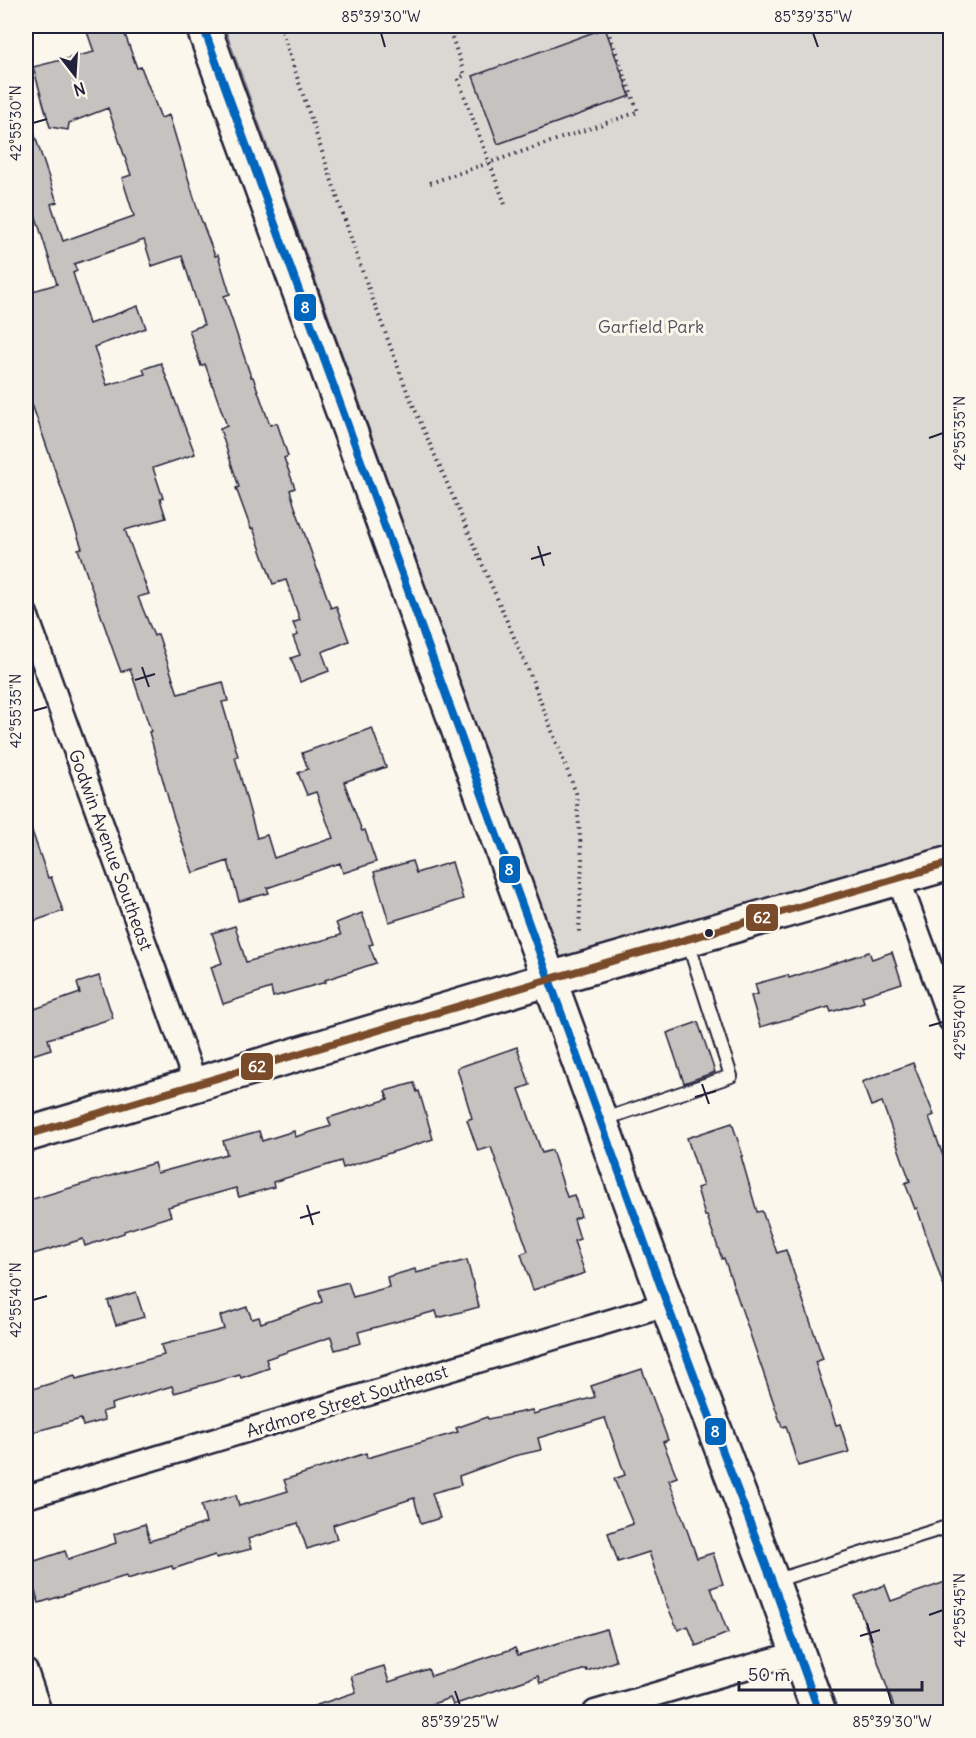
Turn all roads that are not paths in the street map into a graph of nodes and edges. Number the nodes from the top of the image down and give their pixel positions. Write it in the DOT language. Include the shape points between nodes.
graph roads {
  1 [pos="203,26"];
  2 [pos="26,614"];
  3 [pos="951,863"];
  4 [pos="898,878"];
  5 [pos="687,939"];
  6 [pos="550,979"];
  7 [pos="951,1020"];
  8 [pos="196,1085"];
  9 [pos="601,1120"];
  10 [pos="26,1135"];
  11 [pos="668,1304"];
  12 [pos="26,1497"];
  13 [pos="951,1526"];
  14 [pos="772,1581"];
  15 [pos="796,1653"];
  16 [pos="26,1671"];
  17 [pos="40,1713"];
  18 [pos="596,1713"];
  19 [pos="819,1713"];
  1 -- 6 [label="street"];
  2 -- 8 [label="street, Godwin Avenue Southeast"];
  3 -- 4 [label="street"];
  4 -- 5 [label="street"];
  4 -- 7 [label="street"];
  5 -- 6 [label="street"];
  5 -- 9 [label="lane" via="731,1076"];
  6 -- 8 [label="street"];
  6 -- 9 [label="street"];
  8 -- 10 [label="street"];
  9 -- 11 [label="street"];
  11 -- 12 [label="street, Ardmore Street Southeast"];
  11 -- 14 [label="street"];
  13 -- 14 [label="lane"];
  14 -- 15 [label="street"];
  15 -- 18 [label="street"];
  15 -- 19 [label="street"];
  16 -- 17 [label="street"];
}
